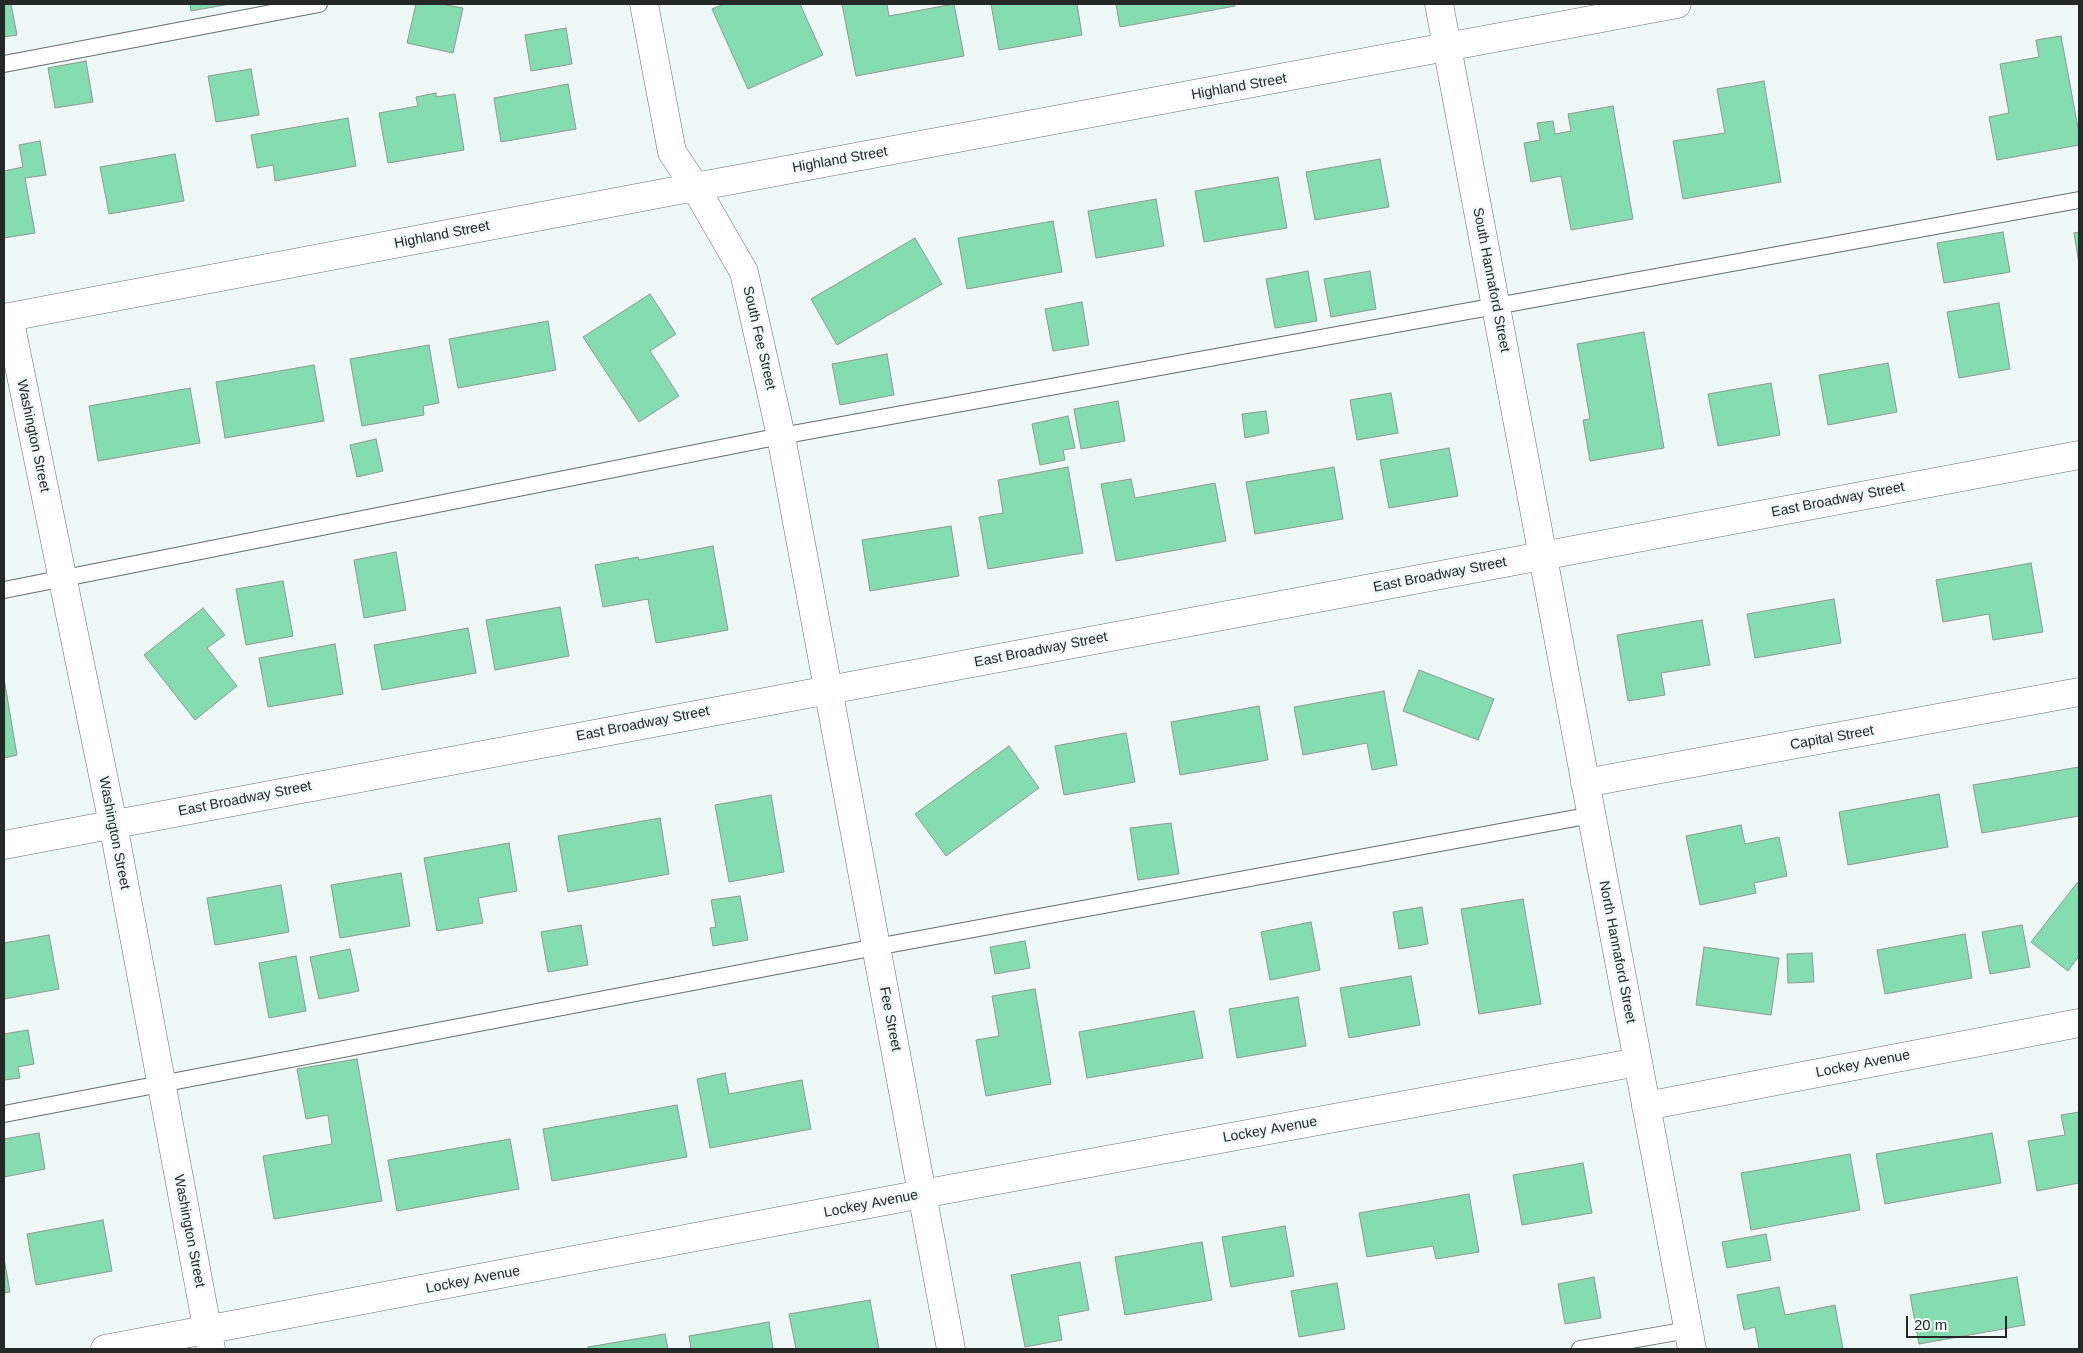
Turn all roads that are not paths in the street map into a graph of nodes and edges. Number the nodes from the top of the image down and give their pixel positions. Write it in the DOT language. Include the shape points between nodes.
graph roads {
  1 [pos="319,4"];
  2 [pos="644,4"];
  3 [pos="1439,4"];
  4 [pos="1677,4"];
  5 [pos="1447,48"];
  6 [pos="4,64"];
  7 [pos="695,187"];
  8 [pos="2079,200"];
  9 [pos="1496,306"];
  10 [pos="6,318"];
  11 [pos="781,436"];
  12 [pos="2079,455"];
  13 [pos="1543,556"];
  14 [pos="62,579"];
  15 [pos="4,590"];
  16 [pos="828,690"];
  17 [pos="2079,692"];
  18 [pos="1585,783"];
  19 [pos="1592,815"];
  20 [pos="113,824"];
  21 [pos="4,845"];
  22 [pos="876,947"];
  23 [pos="2079,1023"];
  24 [pos="1638,1062"];
  25 [pos="161,1084"];
  26 [pos="1646,1106"];
  27 [pos="4,1114"];
  28 [pos="922,1194"];
  29 [pos="209,1340"];
  30 [pos="1690,1340"];
  31 [pos="105,1349"];
  32 [pos="951,1349"];
  33 [pos="1580,1349"];
  1 -- 6 [label="lane"];
  2 -- 7 [label="street, South Fee Street" via="672,152"];
  3 -- 5 [label="street, South Hannaford Street"];
  4 -- 5 [label="street, Highland Street"];
  5 -- 7 [label="street, Highland Street"];
  5 -- 9 [label="street, South Hannaford Street"];
  7 -- 10 [label="street, Highland Street"];
  7 -- 11 [label="street, South Fee Street" via="744,272"];
  8 -- 9 [label="lane"];
  9 -- 11 [label="lane"];
  9 -- 13 [label="street, South Hannaford Street"];
  10 -- 14 [label="street, Washington Street"];
  11 -- 14 [label="lane"];
  11 -- 16 [label="street, South Fee Street"];
  12 -- 13 [label="street, East Broadway Street"];
  13 -- 16 [label="street, East Broadway Street"];
  13 -- 18 [label="street, North Hannaford Street"];
  14 -- 15 [label="lane"];
  14 -- 20 [label="street, Washington Street"];
  16 -- 20 [label="street, East Broadway Street"];
  16 -- 22 [label="street, Fee Street"];
  17 -- 18 [label="street, Capital Street"];
  18 -- 19 [label="street, North Hannaford Street"];
  19 -- 22 [label="lane"];
  19 -- 24 [label="street, North Hannaford Street"];
  20 -- 21 [label="street, East Broadway Street"];
  20 -- 25 [label="street, Washington Street"];
  22 -- 25 [label="lane"];
  22 -- 28 [label="street, Fee Street"];
  23 -- 26 [label="street, Lockey Avenue"];
  24 -- 26 [label="street, North Hannaford Street"];
  24 -- 28 [label="street, Lockey Avenue"];
  25 -- 27 [label="lane"];
  25 -- 29 [label="street, Washington Street"];
  26 -- 30 [label="street, North Hannaford Street"];
  28 -- 29 [label="street, Lockey Avenue"];
  28 -- 32 [label="street, Fee Street"];
  29 -- 31 [label="street, Lockey Avenue"];
  30 -- 33 [label="lane"];
}
